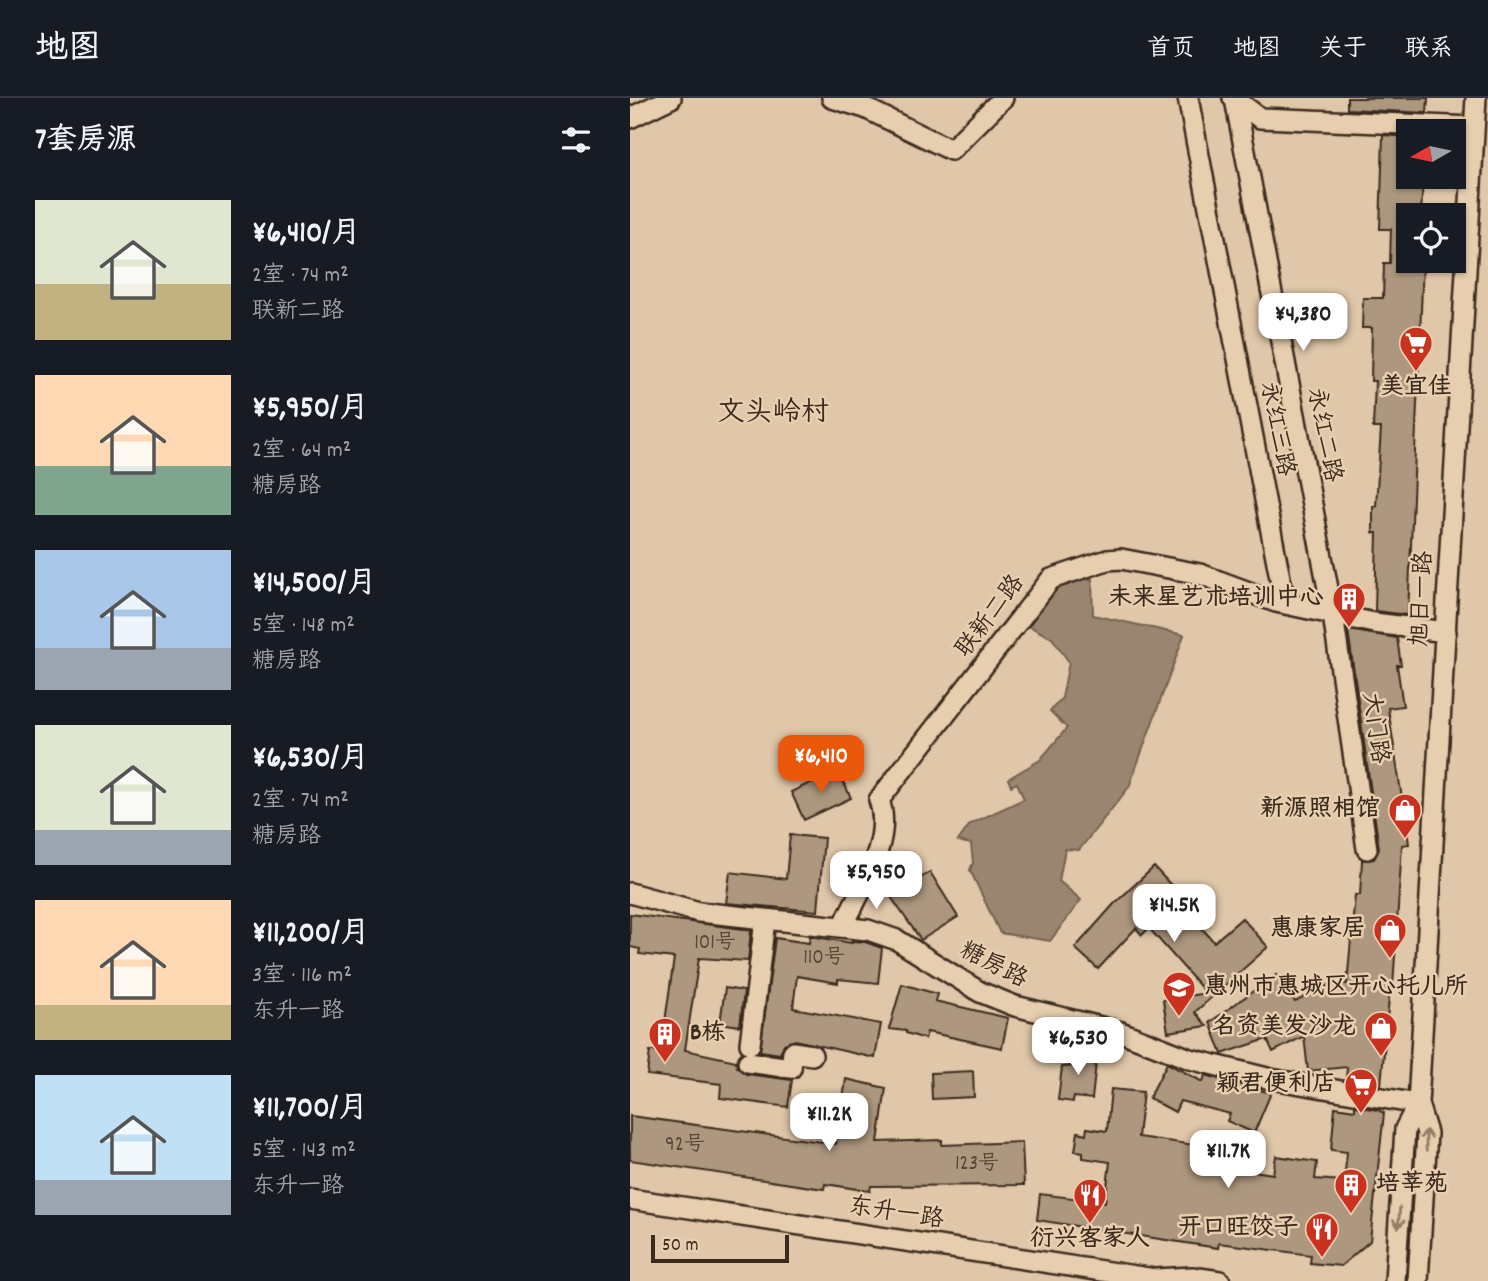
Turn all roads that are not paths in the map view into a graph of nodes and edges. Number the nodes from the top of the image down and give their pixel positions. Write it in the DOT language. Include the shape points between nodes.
graph roads {
  1 [pos="671,98"];
  2 [pos="832,98"];
  3 [pos="1003,98"];
  4 [pos="1188,98"];
  5 [pos="1476,98"];
  6 [pos="1234,99"];
  7 [pos="630,118"];
  8 [pos="1474,127"];
  9 [pos="1285,604"];
  10 [pos="1333,615"];
  11 [pos="1446,632"];
  12 [pos="1367,849"];
  13 [pos="630,893"];
  14 [pos="765,920"];
  15 [pos="843,927"];
  16 [pos="813,1055"];
  17 [pos="1418,1104"];
  18 [pos="630,1199"];
  19 [pos="1158,1280"];
  20 [pos="1220,1281"];
  21 [pos="1395,1281"];
  22 [pos="1418,1281"];
  1 -- 7 [label="street"];
  2 -- 3 [label="street" via="865,108 951,150"];
  4 -- 9 [label="street, 永红三路"];
  5 -- 8 [label="street, 旭日一路"];
  6 -- 8 [label="street" via="1260,118"];
  6 -- 10 [label="street, 永红二路"];
  8 -- 11 [label="street, 旭日一路"];
  9 -- 10 [label="street, 联新二路"];
  9 -- 15 [label="street, 联新二路" via="1204,575 1121,559 1053,578 879,800 884,821 881,839"];
  10 -- 11 [label="street, 联新二路"];
  10 -- 12 [label="street, 大门路"];
  11 -- 17 [label="street, 旭日一路"];
  13 -- 14 [label="street, 糖房路" via="699,912"];
  14 -- 15 [label="street, 糖房路"];
  14 -- 16 [label="street" via="749,1053 791,1068 793,1052"];
  15 -- 17 [label="street, 糖房路" via="897,940 980,992 1014,1006 1121,1032 1190,1059 1271,1079"];
  17 -- 21 [label="street, 旭日一路, one-way" via="1405,1129"];
  22 -- 17 [label="street, 旭日一路, one-way" via="1427,1133"];
  18 -- 19 [label="street, 东升一路"];
  19 -- 20 [label="street, 东升一路" via="1192,1277"];
}
